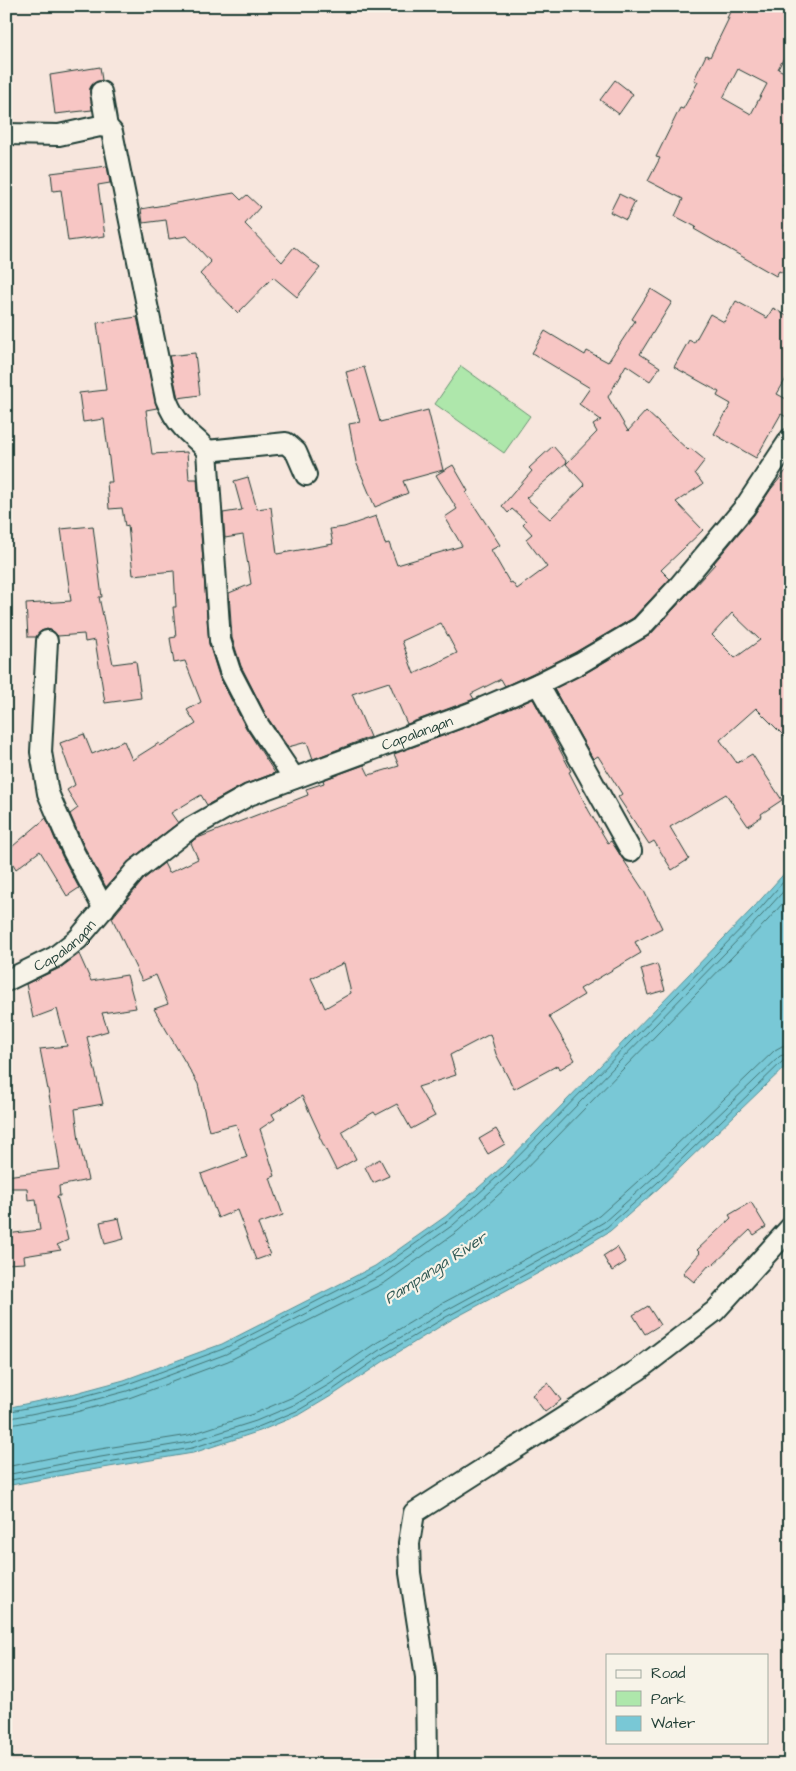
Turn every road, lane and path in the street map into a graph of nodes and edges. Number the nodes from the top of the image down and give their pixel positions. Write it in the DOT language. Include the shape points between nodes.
graph roads {
  1 [pos="101,92"];
  2 [pos="107,127"];
  3 [pos="6,134"];
  4 [pos="790,439"];
  5 [pos="207,451"];
  6 [pos="306,475"];
  7 [pos="47,641"];
  8 [pos="538,684"];
  9 [pos="294,778"];
  10 [pos="631,851"];
  11 [pos="104,909"];
  12 [pos="6,981"];
  13 [pos="790,1228"];
  14 [pos="427,1765"];
  1 -- 2 [label="street"];
  2 -- 3 [label="street" via="59,135"];
  2 -- 5 [label="street" via="112,132 166,399 183,428"];
  4 -- 8 [label="street, Capalangan" via="745,507 641,627"];
  5 -- 6 [label="street" via="286,442 296,452"];
  5 -- 9 [label="street" via="220,640 230,671 245,699"];
  7 -- 11 [label="street" via="42,752 48,793 73,851"];
  8 -- 9 [label="street, Capalangan" via="455,720"];
  8 -- 10 [label="street"];
  9 -- 11 [label="street, Capalangan" via="249,795 190,829 136,870"];
  11 -- 12 [label="street, Capalangan" via="78,939 55,957"];
  13 -- 14 [label="street" via="715,1311 638,1370 414,1513 409,1544 410,1573 426,1677"];
}
